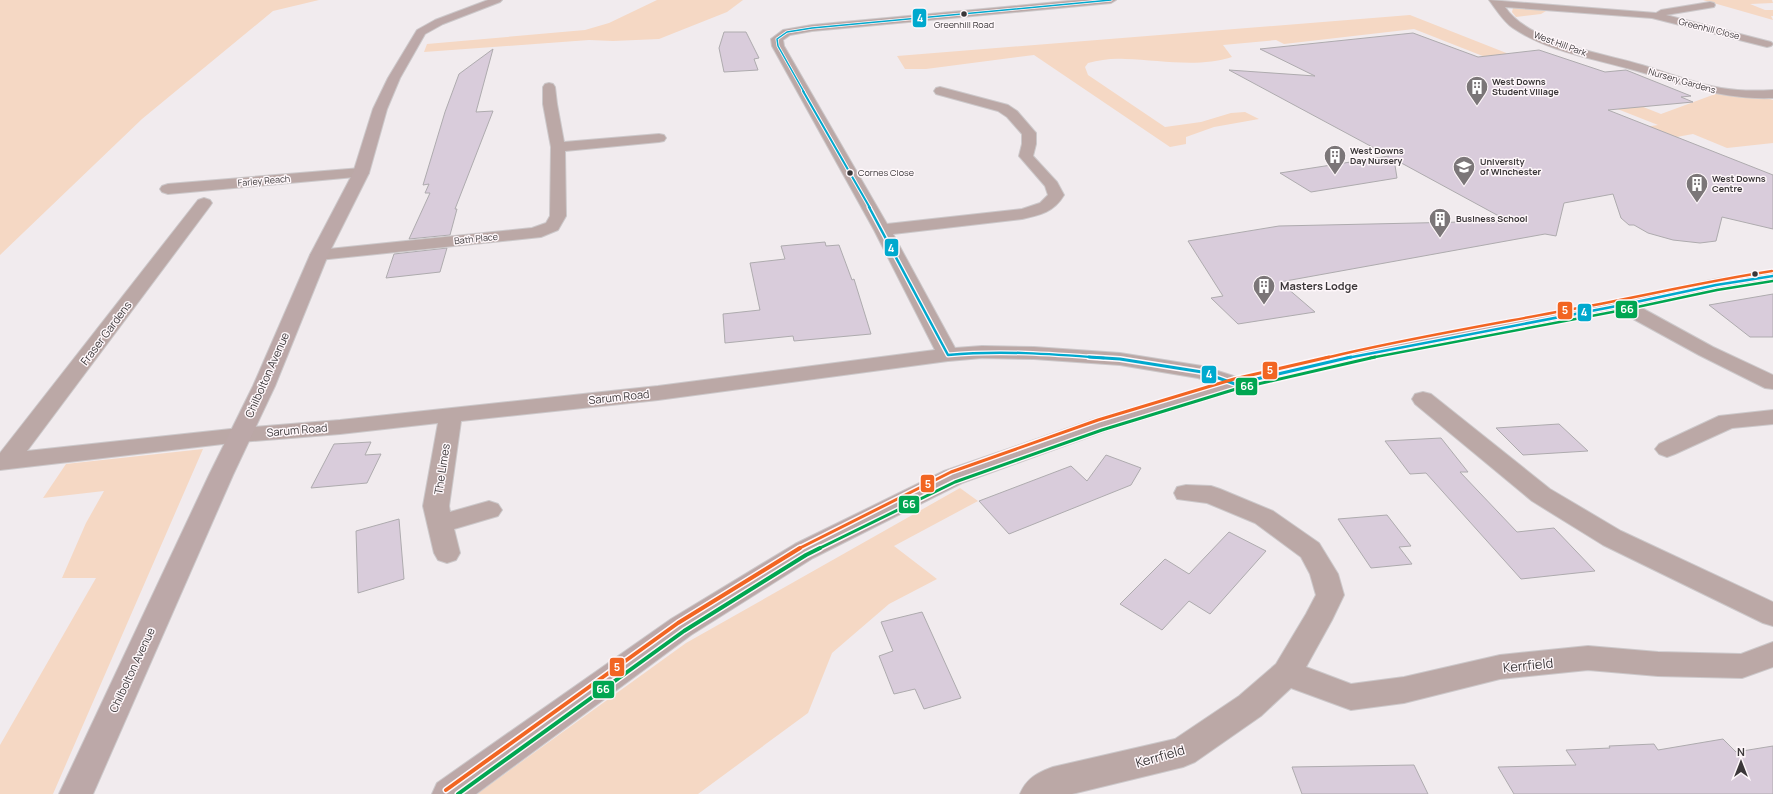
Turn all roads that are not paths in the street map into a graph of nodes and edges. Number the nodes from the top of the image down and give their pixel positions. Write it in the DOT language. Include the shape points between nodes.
graph roads {
  1 [pos="497,0"];
  2 [pos="1111,0"];
  3 [pos="1496,1"];
  4 [pos="1710,5"];
  5 [pos="1652,15"];
  6 [pos="1767,44"];
  7 [pos="1638,68"];
  8 [pos="549,87"];
  9 [pos="984,89"];
  10 [pos="940,91"];
  11 [pos="1773,94"];
  12 [pos="967,98"];
  13 [pos="659,138"];
  14 [pos="558,147"];
  15 [pos="361,174"];
  16 [pos="168,189"];
  17 [pos="204,203"];
  18 [pos="882,230"];
  19 [pos="319,255"];
  20 [pos="1773,276"];
  21 [pos="1622,305"];
  22 [pos="948,355"];
  23 [pos="1773,383"];
  24 [pos="1235,384"];
  25 [pos="1423,399"];
  26 [pos="451,415"];
  27 [pos="1773,417"];
  28 [pos="240,435"];
  29 [pos="1667,449"];
  30 [pos="3,462"];
  31 [pos="1186,493"];
  32 [pos="489,510"];
  33 [pos="440,524"];
  34 [pos="447,553"];
  35 [pos="1773,615"];
  36 [pos="1773,654"];
  37 [pos="1287,673"];
  38 [pos="76,794"];
  39 [pos="449,794"];
  40 [pos="1037,794"];
  1 -- 15 [label="main road, Chilbolton Avenue" via="439,22 421,32 394,78 380,109"];
  2 -- 18 [label="street" via="812,28 779,36 778,46"];
  3 -- 5 [label="street, Greenhill Close"];
  3 -- 7 [label="street, West Hill Park" via="1510,20 1536,36"];
  4 -- 5 [label="street, Greenhill Close"];
  5 -- 6 [label="street, Greenhill Close"];
  7 -- 11 [label="street, Nursery Gardens" via="1724,93"];
  8 -- 14 [label="street, Bath Place"];
  9 -- 12 [label="street"];
  10 -- 12 [label="street"];
  12 -- 18 [label="street" via="1003,108 1029,133 1030,144 1026,156 1032,166 1055,189 1054,200 1038,210 1022,214"];
  13 -- 14 [label="street"];
  14 -- 19 [label="street, Bath Place" via="558,216 552,226 535,233"];
  15 -- 16 [label="street, Farley Reach"];
  15 -- 19 [label="main road, Chilbolton Avenue"];
  17 -- 30 [label="street, Fraser Gardens"];
  18 -- 22 [label="street"];
  19 -- 28 [label="main road, Chilbolton Avenue" via="264,386"];
  20 -- 21 [label="main road"];
  21 -- 23 [label="street" via="1706,351"];
  21 -- 24 [label="main road" via="1368,353"];
  22 -- 24 [label="street, Sarum Road" via="982,352 1026,353 1120,359 1202,372"];
  22 -- 26 [label="street, Sarum Road" via="658,393"];
  24 -- 39 [label="main road" via="1100,425 953,477 804,551 681,627"];
  25 -- 35 [label="street" via="1541,495 1612,538"];
  26 -- 28 [label="street, Sarum Road"];
  26 -- 33 [label="street, The Limes" via="436,506"];
  27 -- 29 [label="street" via="1726,421"];
  28 -- 30 [label="street, Sarum Road"];
  28 -- 38 [label="main road, Chilbolton Avenue"];
  31 -- 37 [label="street, Kerrfield" via="1211,495 1264,517 1310,550 1324,574 1330,594"];
  32 -- 33 [label="street"];
  33 -- 34 [label="street, The Limes"];
  36 -- 37 [label="street, Kerrfield" via="1742,666 1581,659 1500,667 1404,690 1351,697"];
  37 -- 40 [label="street, Kerrfield" via="1250,706 1183,752 1053,783"];
}
